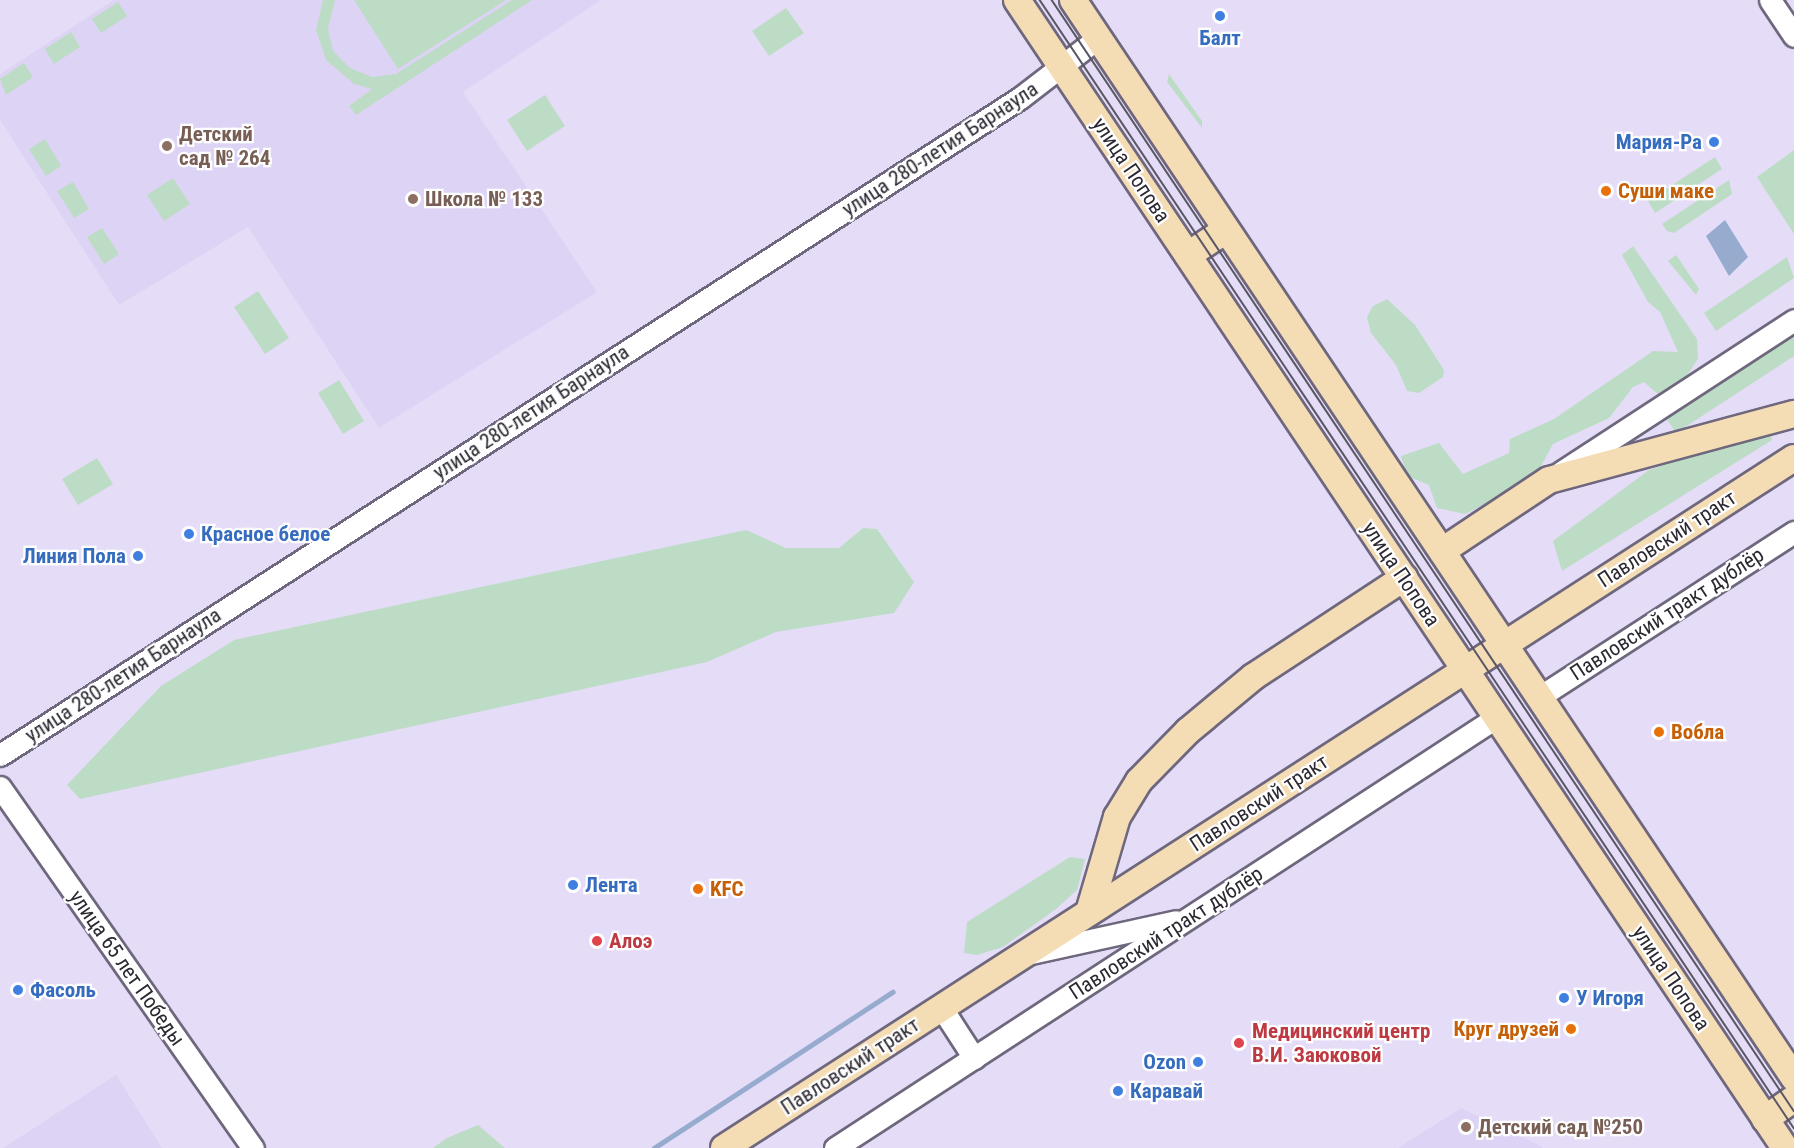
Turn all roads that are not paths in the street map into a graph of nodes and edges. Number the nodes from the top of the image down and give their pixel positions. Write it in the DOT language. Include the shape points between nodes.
graph roads {
  1 [pos="1017,0"];
  2 [pos="1073,0"];
  3 [pos="1770,0"];
  4 [pos="1794,36"];
  5 [pos="1098,38"];
  6 [pos="1063,69"];
  7 [pos="1226,230"];
  8 [pos="1188,255"];
  9 [pos="1794,320"];
  10 [pos="1794,414"];
  11 [pos="1794,458"];
  12 [pos="1549,480"];
  13 [pos="1794,532"];
  14 [pos="1442,551"];
  15 [pos="1404,578"];
  16 [pos="1504,644"];
  17 [pos="1465,670"];
  18 [pos="1539,697"];
  19 [pos="1497,717"];
  20 [pos="0,755"];
  21 [pos="0,787"];
  22 [pos="1089,912"];
  23 [pos="1192,918"];
  24 [pos="1021,956"];
  25 [pos="941,1007"];
  26 [pos="974,1058"];
  27 [pos="1794,1078"];
  28 [pos="1794,1099"];
  29 [pos="1765,1119"];
  30 [pos="254,1148"];
  31 [pos="723,1148"];
  32 [pos="835,1148"];
  33 [pos="1785,1148"];
  1 -- 6 [label="main road, улица Попова"];
  2 -- 5 [label="main road"];
  3 -- 4 [label="street"];
  5 -- 6 [label="street, улица 280-летия Барнаула"];
  5 -- 7 [label="main road"];
  6 -- 8 [label="main road, улица Попова"];
  6 -- 20 [label="street, улица 280-летия Барнаула"];
  7 -- 8 [label="main road"];
  7 -- 14 [label="main road"];
  8 -- 15 [label="main road, улица Попова"];
  9 -- 12 [label="street"];
  10 -- 12 [label="main road"];
  11 -- 16 [label="main road, Павловский тракт"];
  12 -- 14 [label="main road"];
  13 -- 18 [label="street, Павловский тракт дублёр"];
  14 -- 16 [label="main road"];
  15 -- 17 [label="main road, улица Попова"];
  15 -- 22 [label="main road" via="1253,677 1188,730 1139,781 1117,817"];
  16 -- 17 [label="main road, Павловский тракт"];
  16 -- 18 [label="main road"];
  17 -- 19 [label="main road, улица Попова"];
  17 -- 22 [label="main road, Павловский тракт"];
  18 -- 27 [label="main road"];
  19 -- 23 [label="street, Павловский тракт дублёр"];
  19 -- 29 [label="main road, улица Попова"];
  21 -- 30 [label="street, улица 65 лет Победы"];
  22 -- 24 [label="main road, Павловский тракт"];
  23 -- 24 [label="street"];
  23 -- 26 [label="street, Павловский тракт дублёр"];
  24 -- 25 [label="main road, Павловский тракт"];
  25 -- 26 [label="street"];
  25 -- 31 [label="main road, Павловский тракт"];
  26 -- 32 [label="street, Павловский тракт дублёр"];
  28 -- 29 [label="main road"];
  29 -- 33 [label="main road, улица Попова"];
}
